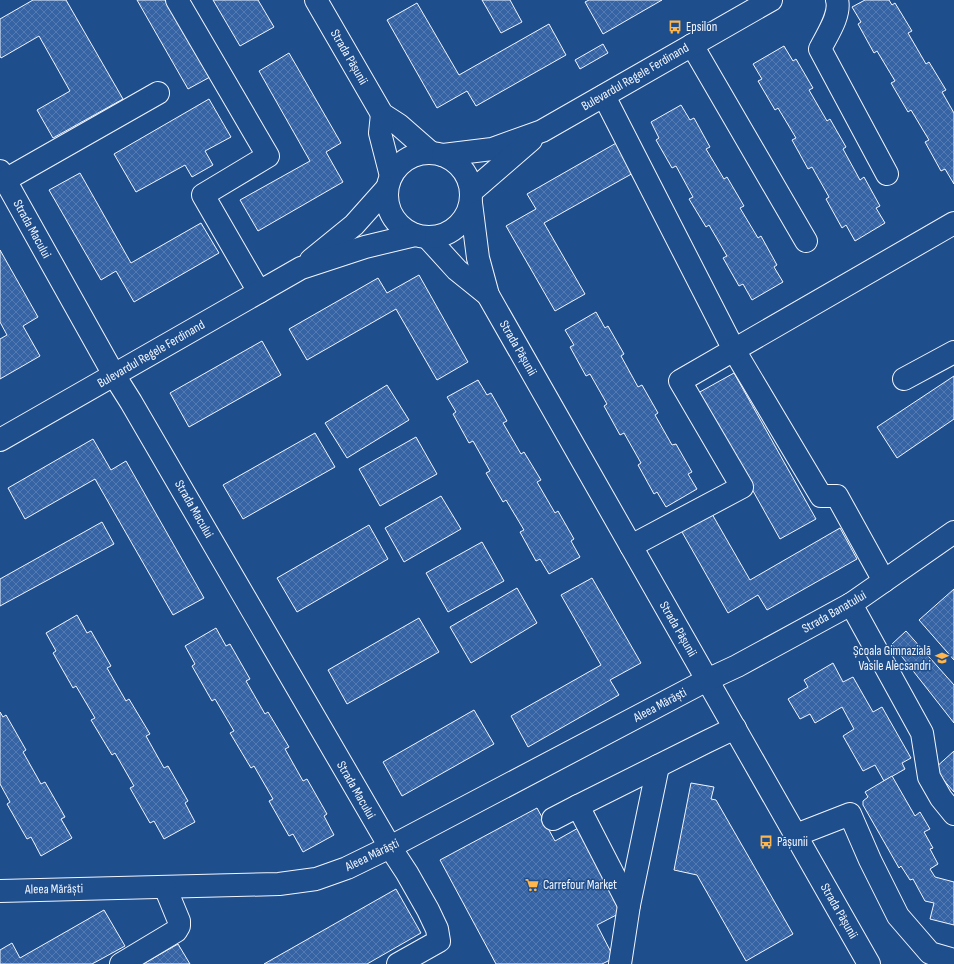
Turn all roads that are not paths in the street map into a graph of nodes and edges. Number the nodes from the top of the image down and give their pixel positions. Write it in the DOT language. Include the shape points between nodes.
graph roads {
  1 [pos="177,0"];
  2 [pos="316,0"];
  3 [pos="771,0"];
  4 [pos="837,0"];
  5 [pos="692,45"];
  6 [pos="158,93"];
  7 [pos="604,96"];
  8 [pos="382,114"];
  9 [pos="542,131"];
  10 [pos="437,154"];
  11 [pos="887,174"];
  12 [pos="2,175"];
  13 [pos="389,182"];
  14 [pos="471,197"];
  15 [pos="954,223"];
  16 [pos="421,236"];
  17 [pos="806,242"];
  18 [pos="301,268"];
  19 [pos="259,292"];
  20 [pos="488,295"];
  21 [pos="734,350"];
  22 [pos="954,352"];
  23 [pos="114,375"];
  24 [pos="904,379"];
  25 [pos="0,440"];
  26 [pos="954,532"];
  27 [pos="631,546"];
  28 [pos="884,581"];
  29 [pos="851,604"];
  30 [pos="707,680"];
  31 [pos="735,728"];
  32 [pos="658,766"];
  33 [pos="578,806"];
  34 [pos="954,814"];
  35 [pos="553,819"];
  36 [pos="796,835"];
  37 [pos="390,847"];
  38 [pos="165,887"];
  39 [pos="0,891"];
  40 [pos="629,905"];
  41 [pos="954,960"];
  42 [pos="121,964"];
  43 [pos="398,964"];
  44 [pos="620,964"];
  45 [pos="869,964"];
  1 -- 19 [label="street" via="268,156 203,195"];
  2 -- 8 [label="street, Strada Pășunii"];
  3 -- 5 [label="street, Bulevardul Regele Ferdinand"];
  4 -- 11 [label="street" via="834,22 820,49"];
  5 -- 7 [label="street, Bulevardul Regele Ferdinand"];
  5 -- 17 [label="street"];
  6 -- 12 [label="street"];
  7 -- 9 [label="street, Bulevardul Regele Ferdinand"];
  7 -- 21 [label="street"];
  8 -- 10 [label="street, Strada Pășunii"];
  8 -- 13 [label="street" via="380,133"];
  9 -- 10 [label="street, Bulevardul Regele Ferdinand" via="492,149"];
  9 -- 14 [label="street, Bulevardul Regele Ferdinand"];
  10 -- 13 [label="street" via="419,154 408,159 398,166"];
  10 -- 14 [label="street" via="454,161 462,169 468,180"];
  12 -- 23 [label="street, Strada Macului"];
  13 -- 16 [label="street" via="387,200 396,222 405,230"];
  13 -- 18 [label="street, Bulevardul Regele Ferdinand" via="354,225"];
  14 -- 16 [label="street" via="466,215 450,232 439,236"];
  14 -- 20 [label="street, Strada Pășunii" via="478,258"];
  15 -- 21 [label="street"];
  16 -- 18 [label="street, Bulevardul Regele Ferdinand" via="365,247"];
  16 -- 20 [label="street, Strada Pășunii"];
  18 -- 19 [label="street, Bulevardul Regele Ferdinand"];
  19 -- 23 [label="street, Bulevardul Regele Ferdinand"];
  20 -- 27 [label="street, Strada Pășunii"];
  21 -- 27 [label="street" via="680,381 742,487"];
  21 -- 28 [label="street" via="821,496 837,496"];
  22 -- 24 [label="street"];
  23 -- 25 [label="street, Bulevardul Regele Ferdinand"];
  23 -- 37 [label="street, Strada Macului"];
  26 -- 28 [label="street, Strada Banatului"];
  27 -- 30 [label="street, Strada Pășunii"];
  28 -- 29 [label="street, Strada Banatului"];
  29 -- 30 [label="street, Strada Banatului"];
  29 -- 34 [label="street" via="922,733 929,777"];
  30 -- 31 [label="street, Strada Pășunii"];
  30 -- 37 [label="street, Aleea Mărăști"];
  31 -- 32 [label="street"];
  31 -- 36 [label="street, Strada Pășunii"];
  32 -- 33 [label="street"];
  32 -- 40 [label="street"];
  33 -- 35 [label="street"];
  33 -- 40 [label="street"];
  36 -- 41 [label="street" via="850,814 898,916 930,953"];
  36 -- 45 [label="street, Strada Pășunii"];
  37 -- 38 [label="street, Aleea Mărăști" via="347,868 316,879 279,884"];
  37 -- 43 [label="street, Strada Macului" via="428,910 437,929 439,941"];
  38 -- 39 [label="street, Aleea Mărăști"];
  38 -- 42 [label="street" via="179,926 176,931"];
  40 -- 44 [label="street"];
}
